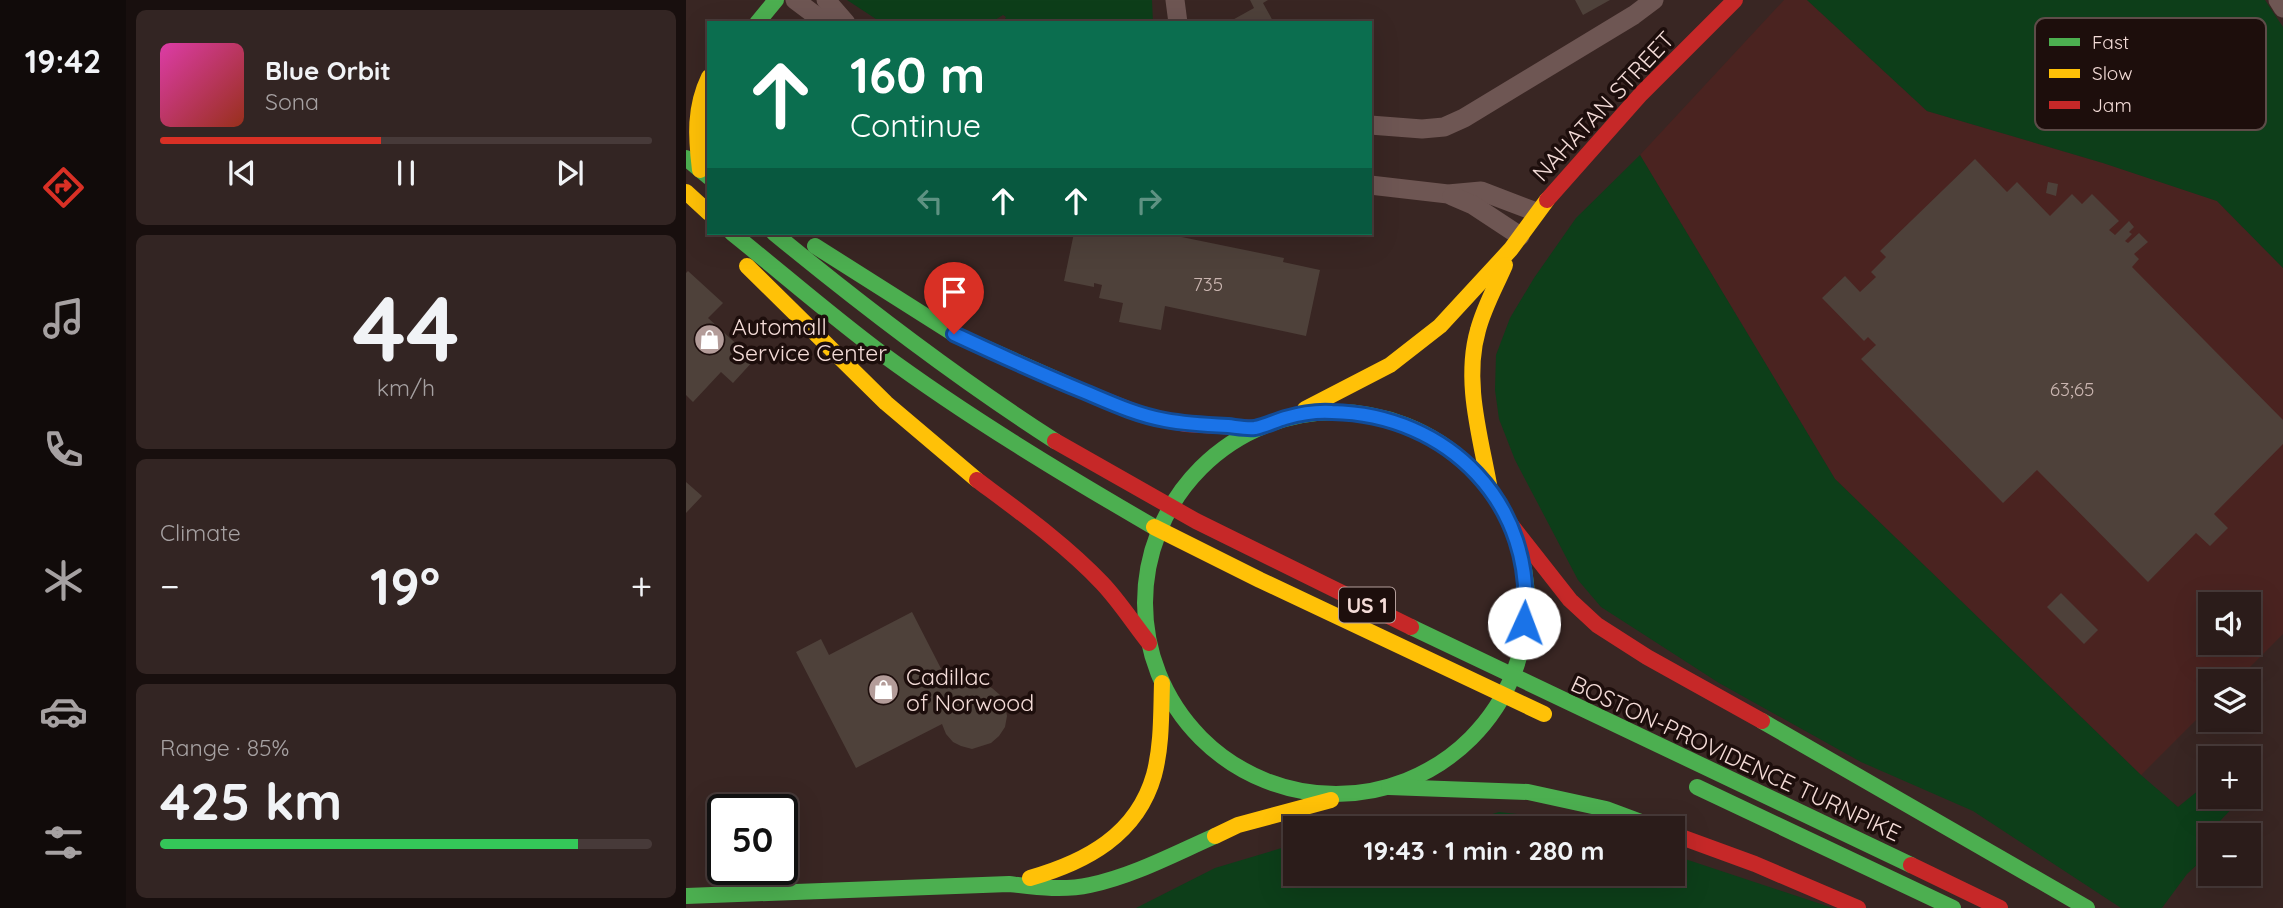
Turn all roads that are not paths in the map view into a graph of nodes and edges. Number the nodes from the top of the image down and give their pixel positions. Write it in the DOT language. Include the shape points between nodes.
graph roads {
  1 [pos="776,0"];
  2 [pos="795,0"];
  3 [pos="826,0"];
  4 [pos="1175,0"];
  5 [pos="1654,0"];
  6 [pos="1735,0"];
  7 [pos="2277,0"];
  8 [pos="2283,8"];
  9 [pos="759,21"];
  10 [pos="826,21"];
  11 [pos="844,21"];
  12 [pos="1178,21"];
  13 [pos="707,78"];
  14 [pos="707,80"];
  15 [pos="686,85"];
  16 [pos="1372,125"];
  17 [pos="686,158"];
  18 [pos="706,174"];
  19 [pos="1372,185"];
  20 [pos="686,192"];
  21 [pos="1448,194"];
  22 [pos="706,211"];
  23 [pos="1536,212"];
  24 [pos="723,235"];
  25 [pos="734,235"];
  26 [pos="776,235"];
  27 [pos="799,235"];
  28 [pos="1516,243"];
  29 [pos="1288,417"];
  30 [pos="1254,428"];
  31 [pos="1490,491"];
  32 [pos="1508,521"];
  33 [pos="1149,643"];
  34 [pos="1162,683"];
  35 [pos="1558,721"];
  36 [pos="1682,779"];
  37 [pos="1389,787"];
  38 [pos="1354,793"];
  39 [pos="1625,816"];
  40 [pos="1685,838"];
  41 [pos="1009,884"];
  42 [pos="686,896"];
  43 [pos="718,901"];
  44 [pos="1858,908"];
  45 [pos="1953,908"];
  46 [pos="2000,908"];
  47 [pos="2087,908"];
  1 -- 9 [label="main road"];
  2 -- 10 [label="street"];
  3 -- 11 [label="street"];
  4 -- 12 [label="street"];
  5 -- 16 [label="street" via="1444,127"];
  6 -- 23 [label="main road, NAHATAN STREET" via="1641,94"];
  7 -- 8 [label="street"];
  13 -- 15 [label="main road"];
  14 -- 18 [label="main road" via="696,120"];
  17 -- 18 [label="main road"];
  19 -- 21 [label="street"];
  20 -- 22 [label="main road"];
  21 -- 23 [label="street" via="1481,191"];
  21 -- 28 [label="street" via="1473,205"];
  23 -- 28 [label="main road, NAHATAN STREET"];
  24 -- 33 [label="main road" via="779,299 901,416 1102,584"];
  25 -- 35 [label="main road, BOSTON-PROVIDENCE TURNPIKE / US 1" via="880,352 1087,488 1260,580"];
  26 -- 46 [label="main road, BOSTON-PROVIDENCE TURNPIKE / US 1" via="956,376 1156,500 1549,695"];
  27 -- 30 [label="main road" via="954,334 1072,387 1162,420"];
  28 -- 29 [label="main road, NAHATAN STREET" via="1413,349"];
  28 -- 31 [label="main road, NAHATAN STREET" via="1478,331 1472,365"];
  29 -- 30 [label="main road"];
  29 -- 31 [label="main road" via="1328,411 1363,413 1413,428 1468,464"];
  30 -- 33 [label="main road" via="1193,475 1160,532 1145,586"];
  31 -- 32 [label="main road"];
  32 -- 37 [label="main road" via="1519,548 1526,606 1522,640 1508,686 1483,724 1446,759"];
  32 -- 47 [label="main road" via="1570,600 1597,625"];
  33 -- 34 [label="main road"];
  34 -- 38 [label="main road" via="1196,734 1234,765 1287,788"];
  34 -- 41 [label="main road" via="1159,750 1141,807 1123,831 1096,854 1053,873"];
  36 -- 45 [label="main road, BOSTON-PROVIDENCE TURNPIKE"];
  37 -- 38 [label="main road"];
  37 -- 39 [label="main road" via="1528,792"];
  38 -- 41 [label="main road" via="1238,825 1121,877 1087,886"];
  40 -- 44 [label="main road"];
  41 -- 43 [label="main road"];
  42 -- 43 [label="main road"];
}
